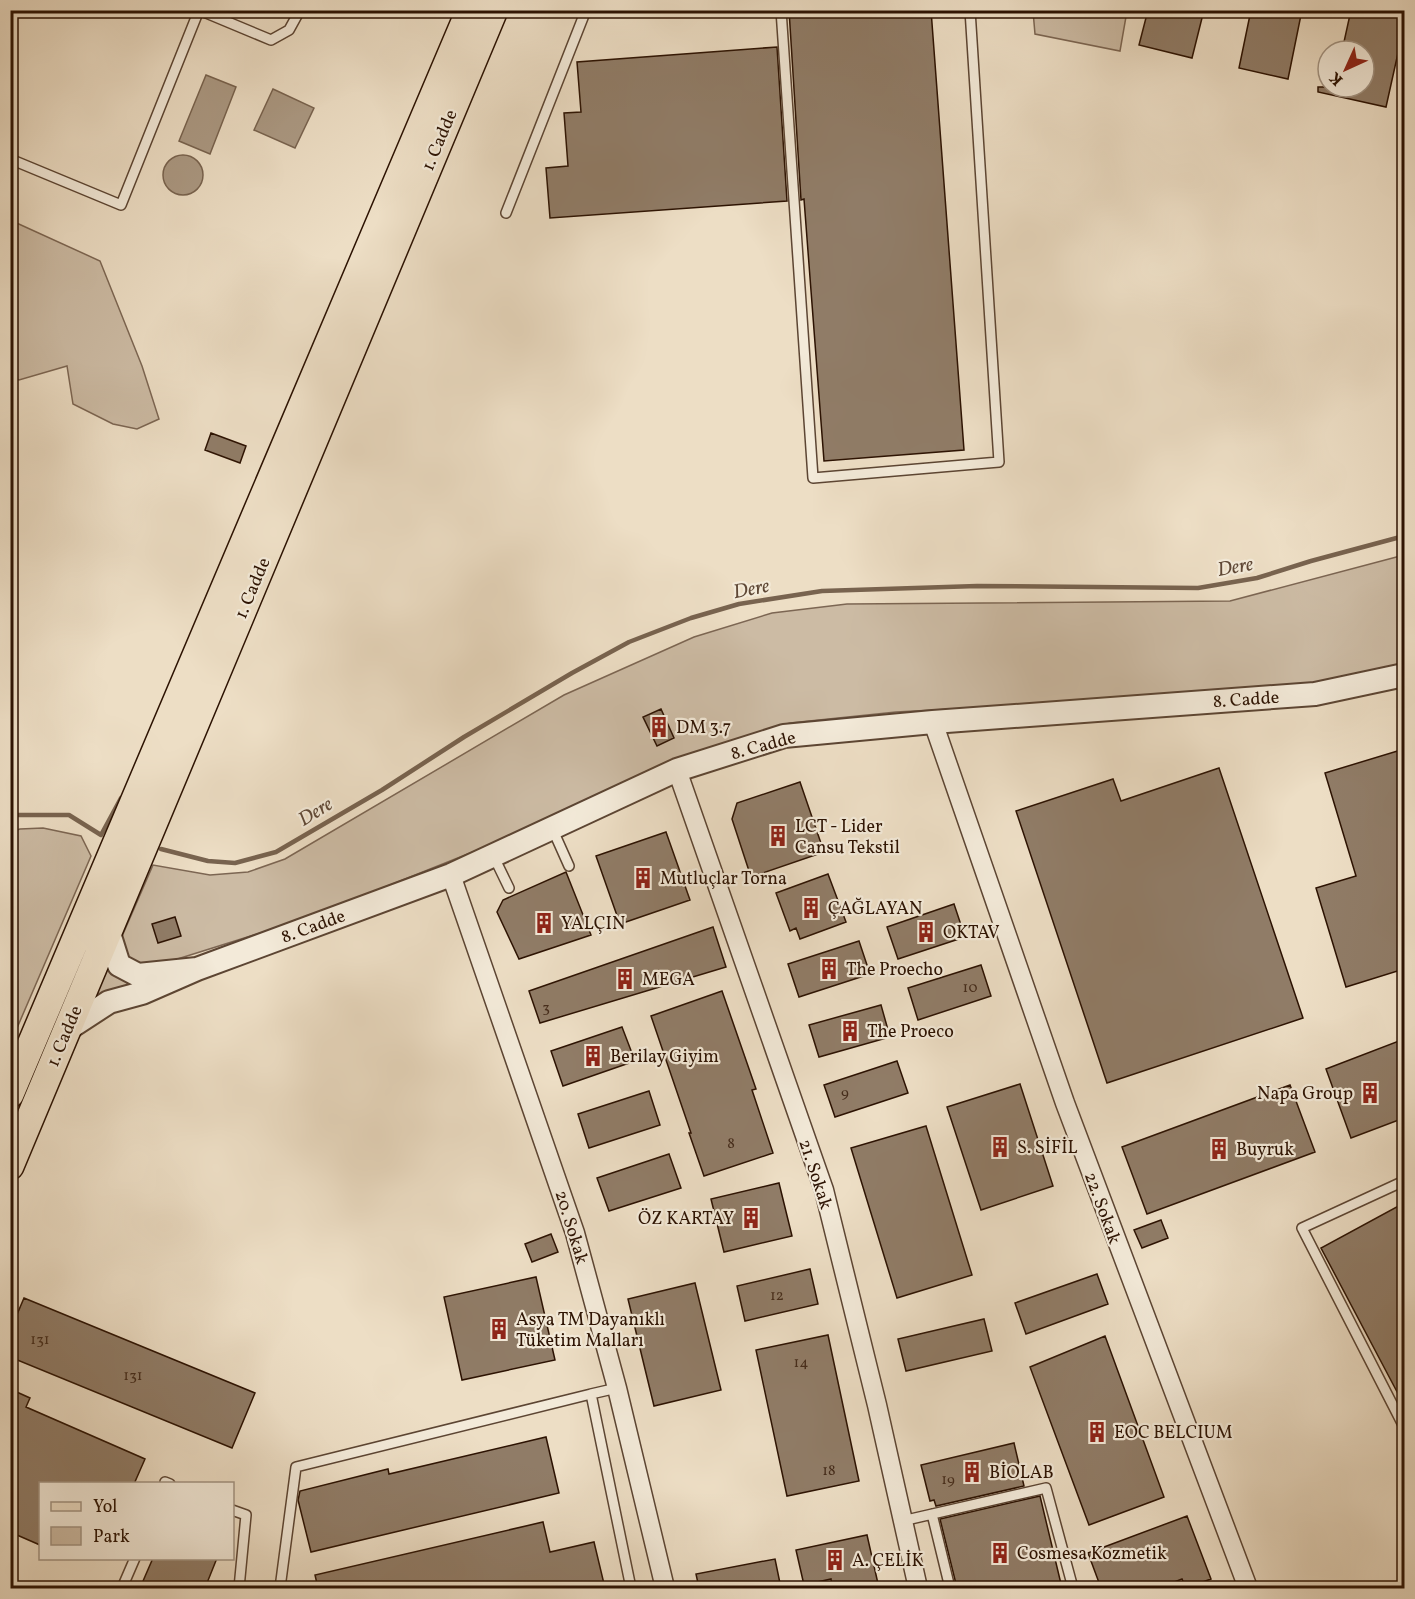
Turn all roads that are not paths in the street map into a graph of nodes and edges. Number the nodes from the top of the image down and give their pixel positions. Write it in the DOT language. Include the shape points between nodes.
graph roads {
  1 [pos="199,10"];
  2 [pos="300,10"];
  3 [pos="470,10"];
  4 [pos="494,10"];
  5 [pos="586,10"];
  6 [pos="781,10"];
  7 [pos="970,10"];
  8 [pos="10,159"];
  9 [pos="506,213"];
  10 [pos="1404,675"];
  11 [pos="933,722"];
  12 [pos="677,770"];
  13 [pos="552,828"];
  14 [pos="493,855"];
  15 [pos="569,866"];
  16 [pos="451,875"];
  17 [pos="508,888"];
  18 [pos="108,930"];
  19 [pos="197,969"];
  20 [pos="66,1030"];
  21 [pos="10,1094"];
  22 [pos="10,1166"];
  23 [pos="1404,1181"];
  24 [pos="617,1388"];
  25 [pos="591,1394"];
  26 [pos="1404,1427"];
  27 [pos="234,1511"];
  28 [pos="932,1514"];
  29 [pos="902,1521"];
  30 [pos="134,1560"];
  31 [pos="122,1588"];
  32 [pos="239,1588"];
  33 [pos="280,1588"];
  34 [pos="631,1588"];
  35 [pos="664,1588"];
  36 [pos="918,1588"];
  37 [pos="950,1588"];
  38 [pos="1073,1588"];
  39 [pos="1248,1588"];
  1 -- 2 [label="lane" via="271,40 289,30"];
  1 -- 8 [label="lane" via="121,205"];
  3 -- 21 [label="main road, 1. Cadde"];
  4 -- 18 [label="main road, 1. Cadde"];
  5 -- 9 [label="lane"];
  6 -- 7 [label="lane" via="813,478 999,462"];
  10 -- 11 [label="street, 8. Cadde" via="1315,694"];
  11 -- 12 [label="street, 8. Cadde" via="784,736"];
  11 -- 39 [label="street, 22. Sokak" via="1065,1103"];
  12 -- 13 [label="street, 8. Cadde"];
  12 -- 29 [label="street, 21. Sokak" via="824,1190"];
  13 -- 14 [label="street, 8. Cadde"];
  13 -- 15 [label="lane"];
  14 -- 16 [label="street, 8. Cadde"];
  14 -- 17 [label="lane"];
  16 -- 19 [label="street, 8. Cadde"];
  16 -- 24 [label="street, 20. Sokak" via="575,1233"];
  18 -- 19 [label="street, 8. Cadde" via="119,965 138,975"];
  18 -- 20 [label="main road, 1. Cadde"];
  19 -- 20 [label="street, 8. Cadde" via="142,993 109,1002"];
  20 -- 22 [label="main road, 1. Cadde"];
  23 -- 26 [label="lane" via="1302,1228"];
  24 -- 25 [label="lane"];
  24 -- 35 [label="street, 20. Sokak"];
  25 -- 33 [label="lane" via="296,1467"];
  25 -- 34 [label="lane"];
  27 -- 32 [label="lane" via="246,1515"];
  28 -- 29 [label="lane"];
  28 -- 37 [label="lane"];
  28 -- 38 [label="lane" via="1046,1488"];
  29 -- 36 [label="street, 21. Sokak"];
  30 -- 31 [label="lane"];
}
